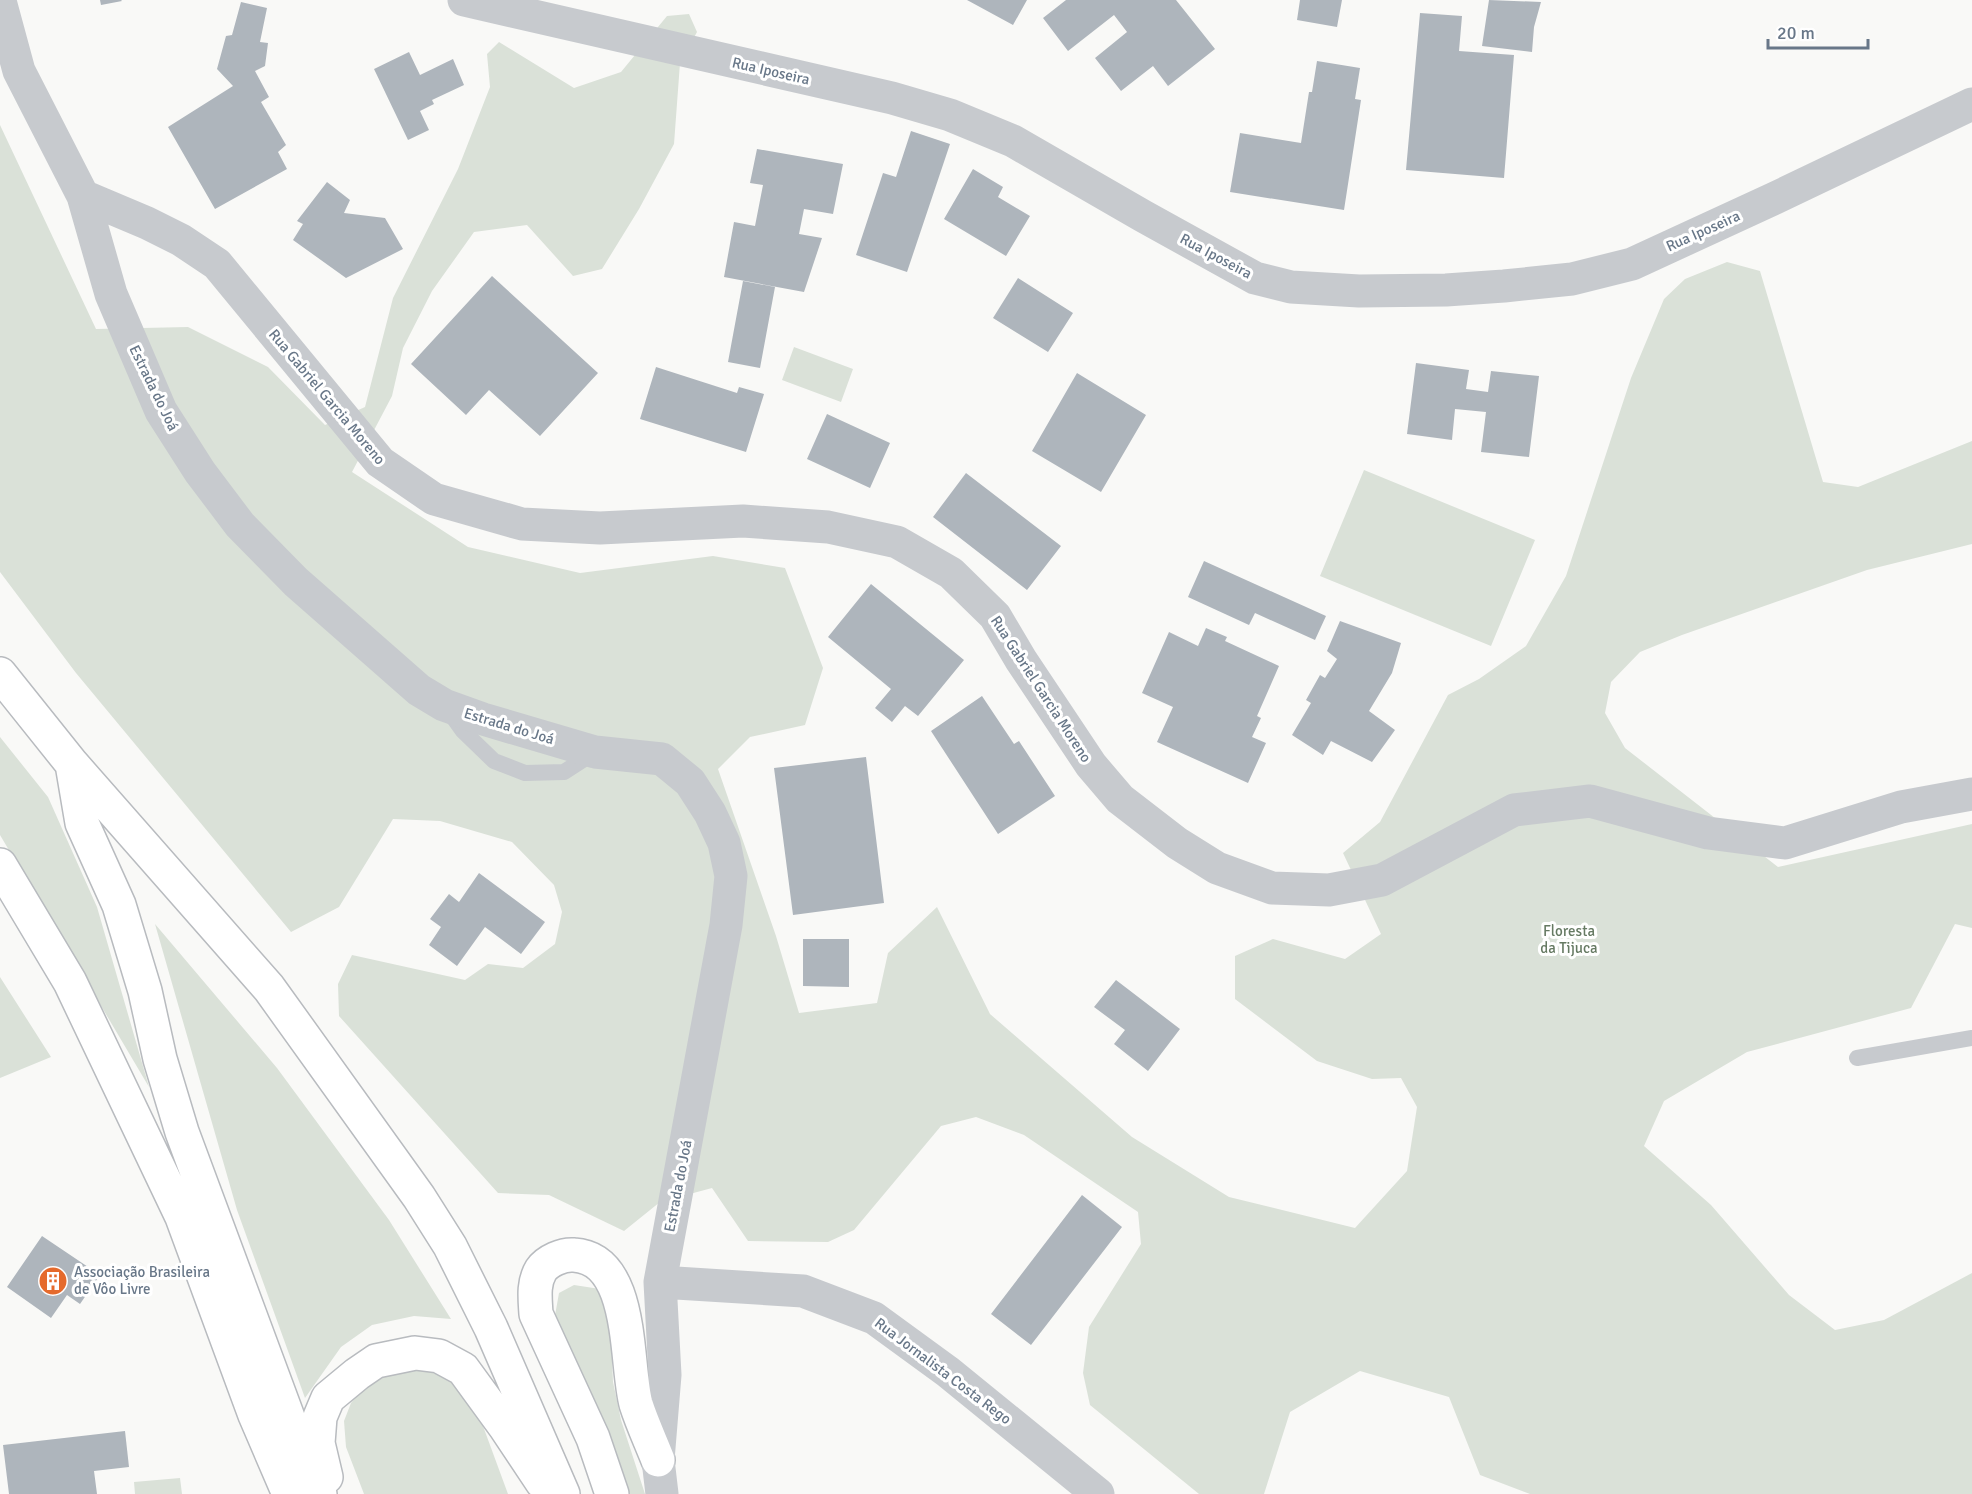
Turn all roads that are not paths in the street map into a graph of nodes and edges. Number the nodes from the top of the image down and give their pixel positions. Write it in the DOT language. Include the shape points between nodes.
graph roads {
  1 [pos="464,0"];
  2 [pos="0,1"];
  3 [pos="1972,104"];
  4 [pos="83,196"];
  5 [pos="0,674"];
  6 [pos="72,764"];
  7 [pos="1972,794"];
  8 [pos="0,865"];
  9 [pos="1972,1038"];
  10 [pos="1857,1058"];
  11 [pos="660,1282"];
  12 [pos="658,1460"];
  13 [pos="289,1494"];
  14 [pos="320,1494"];
  15 [pos="333,1494"];
  16 [pos="549,1494"];
  17 [pos="563,1494"];
  18 [pos="612,1494"];
  19 [pos="662,1494"];
  20 [pos="1098,1494"];
  1 -- 3 [label="street, Rua Iposeira" via="892,98 950,115 1013,141 1255,278 1291,286 1359,291 1504,286 1572,279 1632,264"];
  2 -- 4 [label="street, Estrada do Joá" via="20,71"];
  4 -- 7 [label="street, Rua Gabriel Garcia Moreno" via="147,222 217,264 380,462 434,499 522,524 600,528 743,520 828,526 897,542 951,573 995,616 1090,765 1120,800 1217,868 1272,888 1329,890 1382,880 1514,810 1590,801 1708,833 1785,843 1901,807"];
  4 -- 11 [label="street, Estrada do Joá" via="111,294 161,411 240,525 296,582 419,690 444,705 595,752 662,759 690,782 710,813 724,843 731,876 718,969"];
  5 -- 6 [label="highway"];
  6 -- 14 [label="highway" via="82,823 119,905 182,1132"];
  6 -- 17 [label="highway" via="269,988 419,1197 450,1246 491,1328"];
  8 -- 13 [label="highway" via="70,982 182,1217 255,1415"];
  9 -- 10 [label="lane"];
  11 -- 12 [label="street, Estrada do Joá" via="665,1375"];
  11 -- 20 [label="street, Rua Jornalista Costa Rego" via="802,1291 874,1318 948,1371"];
  12 -- 18 [label="highway" via="636,1404 623,1309 616,1291 605,1270 589,1259 573,1255 554,1259 543,1266 536,1278 536,1314 593,1438"];
  12 -- 19 [label="street, Estrada do Joá"];
  15 -- 16 [label="highway" via="318,1443 320,1417 328,1398 376,1361 415,1353 439,1356 463,1370"];
}
